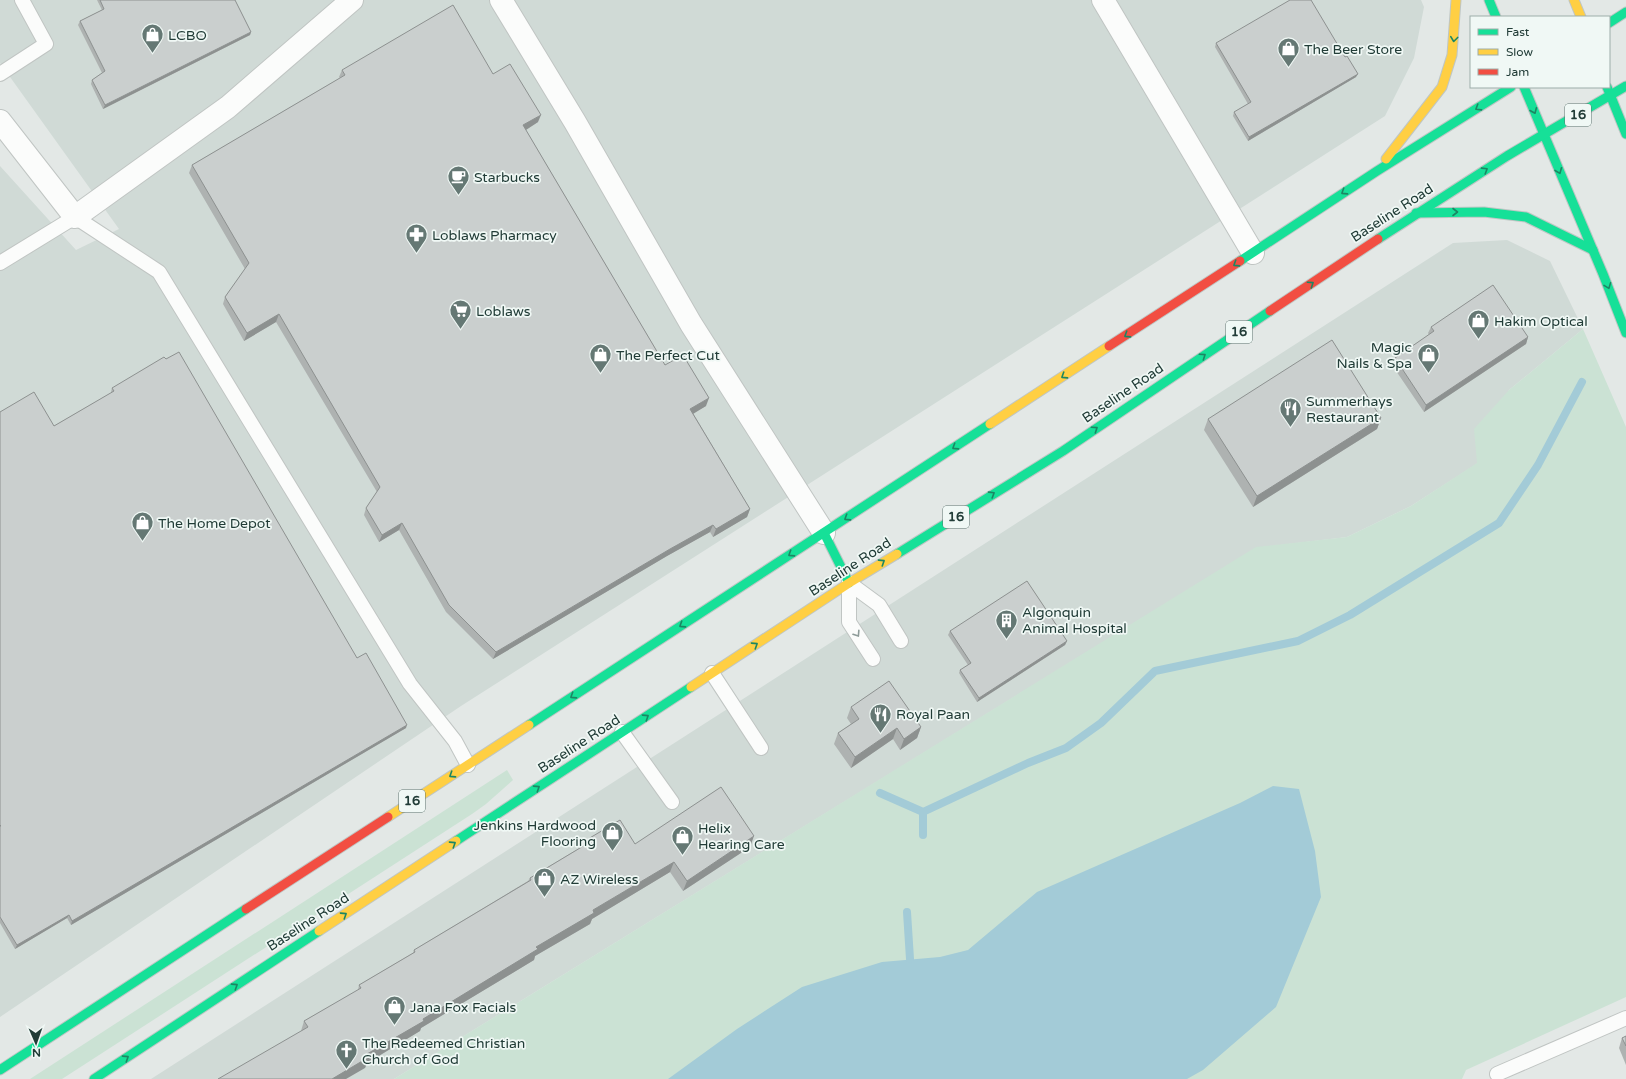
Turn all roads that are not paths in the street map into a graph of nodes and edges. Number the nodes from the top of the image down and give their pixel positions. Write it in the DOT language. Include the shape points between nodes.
graph roads {
  1 [pos="22,0"];
  2 [pos="352,0"];
  3 [pos="501,0"];
  4 [pos="1103,0"];
  5 [pos="1456,0"];
  6 [pos="1489,0"];
  7 [pos="1574,0"];
  8 [pos="1626,12"];
  9 [pos="1496,16"];
  10 [pos="1581,16"];
  11 [pos="1610,22"];
  12 [pos="0,74"];
  13 [pos="1626,86"];
  14 [pos="1509,88"];
  15 [pos="1524,88"];
  16 [pos="1607,88"];
  17 [pos="1611,96"];
  18 [pos="0,121"];
  19 [pos="1545,134"];
  20 [pos="1626,134"];
  21 [pos="1377,171"];
  22 [pos="1416,212"];
  23 [pos="75,216"];
  24 [pos="1593,250"];
  25 [pos="1252,252"];
  26 [pos="0,262"];
  27 [pos="1626,333"];
  28 [pos="824,533"];
  29 [pos="849,583"];
  30 [pos="901,641"];
  31 [pos="873,659"];
  32 [pos="712,673"];
  33 [pos="622,732"];
  34 [pos="761,748"];
  35 [pos="468,765"];
  36 [pos="672,802"];
  37 [pos="1626,1018"];
  38 [pos="0,1070"];
  39 [pos="1497,1074"];
  40 [pos="94,1079"];
  1 -- 12 [label="lane" via="46,44"];
  2 -- 23 [label="street" via="228,107"];
  3 -- 28 [label="street" via="576,122 691,324"];
  4 -- 25 [label="street"];
  5 -- 21 [label="main road, one-way" via="1452,55 1442,87"];
  6 -- 9 [label="main road"];
  7 -- 10 [label="main road"];
  8 -- 11 [label="main road"];
  13 -- 17 [label="main road, Baseline Road / 16"];
  14 -- 21 [label="main road, 16, one-way"];
  15 -- 19 [label="main road, one-way"];
  16 -- 17 [label="main road"];
  17 -- 19 [label="main road, Baseline Road / 16"];
  17 -- 20 [label="main road"];
  18 -- 23 [label="street"];
  22 -- 19 [label="main road, Baseline Road / 16, one-way"];
  19 -- 24 [label="main road, one-way"];
  21 -- 25 [label="main road, 16, one-way"];
  22 -- 24 [label="main road, one-way" via="1484,212 1526,217"];
  29 -- 22 [label="main road, Baseline Road / 16, one-way" via="1063,451"];
  23 -- 26 [label="lane"];
  23 -- 35 [label="lane" via="159,272 410,684 455,741"];
  24 -- 27 [label="main road, one-way"];
  25 -- 28 [label="main road, 16, one-way"];
  28 -- 29 [label="main road"];
  28 -- 35 [label="main road, 16, one-way"];
  29 -- 30 [label="lane" via="879,605"];
  29 -- 31 [label="lane, one-way" via="849,622"];
  32 -- 29 [label="main road, Baseline Road / 16, one-way"];
  33 -- 32 [label="main road, Baseline Road / 16, one-way"];
  32 -- 34 [label="lane"];
  33 -- 36 [label="lane"];
  40 -- 33 [label="main road, Baseline Road / 16, one-way"];
  35 -- 38 [label="main road, 16, one-way"];
  37 -- 39 [label="lane"];
}
